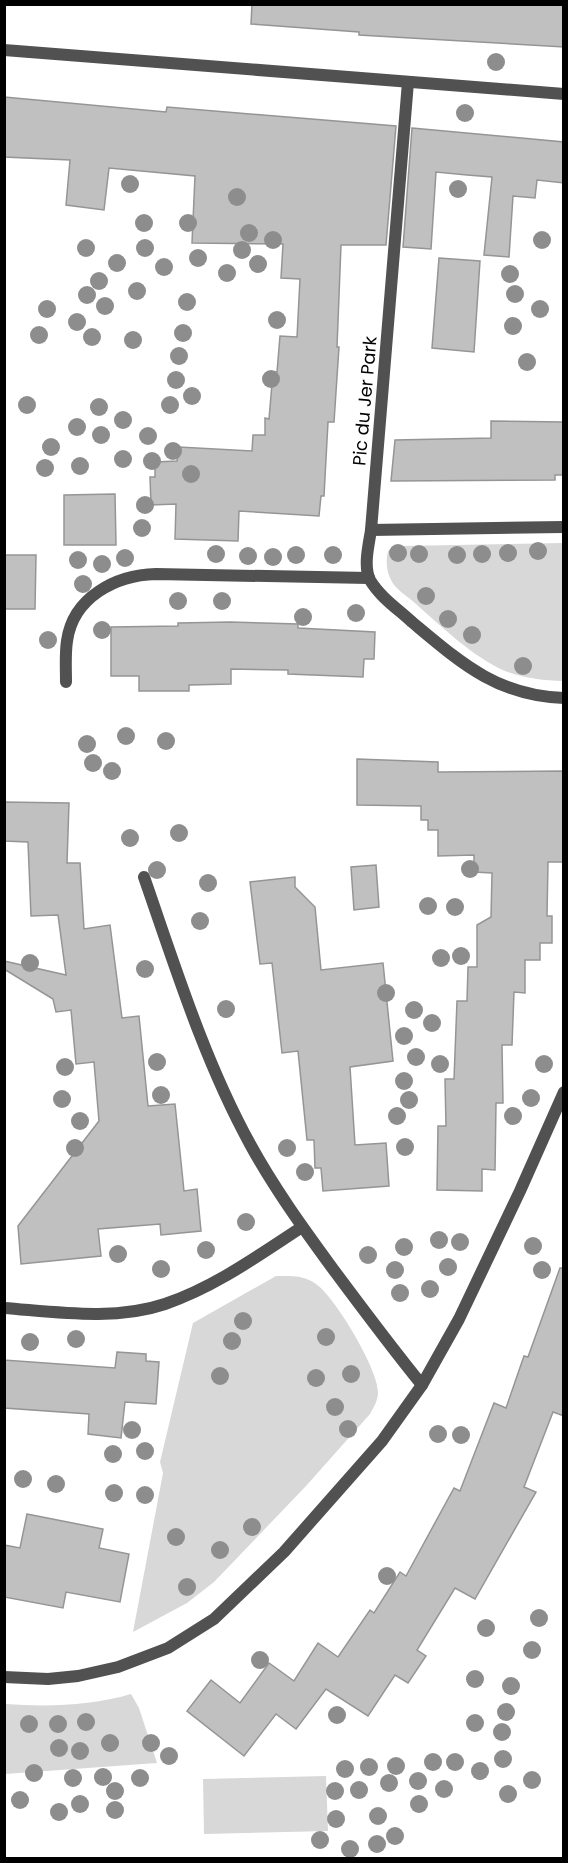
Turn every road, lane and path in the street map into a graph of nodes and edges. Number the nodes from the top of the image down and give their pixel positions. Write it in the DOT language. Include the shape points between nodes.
graph roads {
  1 [pos="4,50"];
  2 [pos="408,82"];
  3 [pos="564,94"];
  4 [pos="564,527"];
  5 [pos="371,530"];
  6 [pos="369,578"];
  7 [pos="66,682"];
  8 [pos="564,698"];
  9 [pos="144,877"];
  10 [pos="564,1092"];
  11 [pos="302,1227"];
  12 [pos="4,1308"];
  13 [pos="422,1384"];
  14 [pos="4,1677"];
  1 -- 2 [label="street"];
  2 -- 3 [label="street"];
  2 -- 5 [label="street, Pic du Jer Park"];
  4 -- 5 [label="street"];
  5 -- 6 [label="street, Pic du Jer Park"];
  6 -- 7 [label="street" via="156,574 127,578 105,586 87,600 75,617 67,639"];
  6 -- 8 [label="street" via="389,602 490,681 522,693"];
  9 -- 11 [label="street" via="229,1103 270,1180"];
  10 -- 13 [label="street" via="459,1319"];
  11 -- 12 [label="street" via="239,1268 164,1304 116,1313"];
  11 -- 13 [label="street"];
  13 -- 14 [label="street" via="382,1441 336,1495 214,1619 168,1648 118,1667 48,1679"];
}
